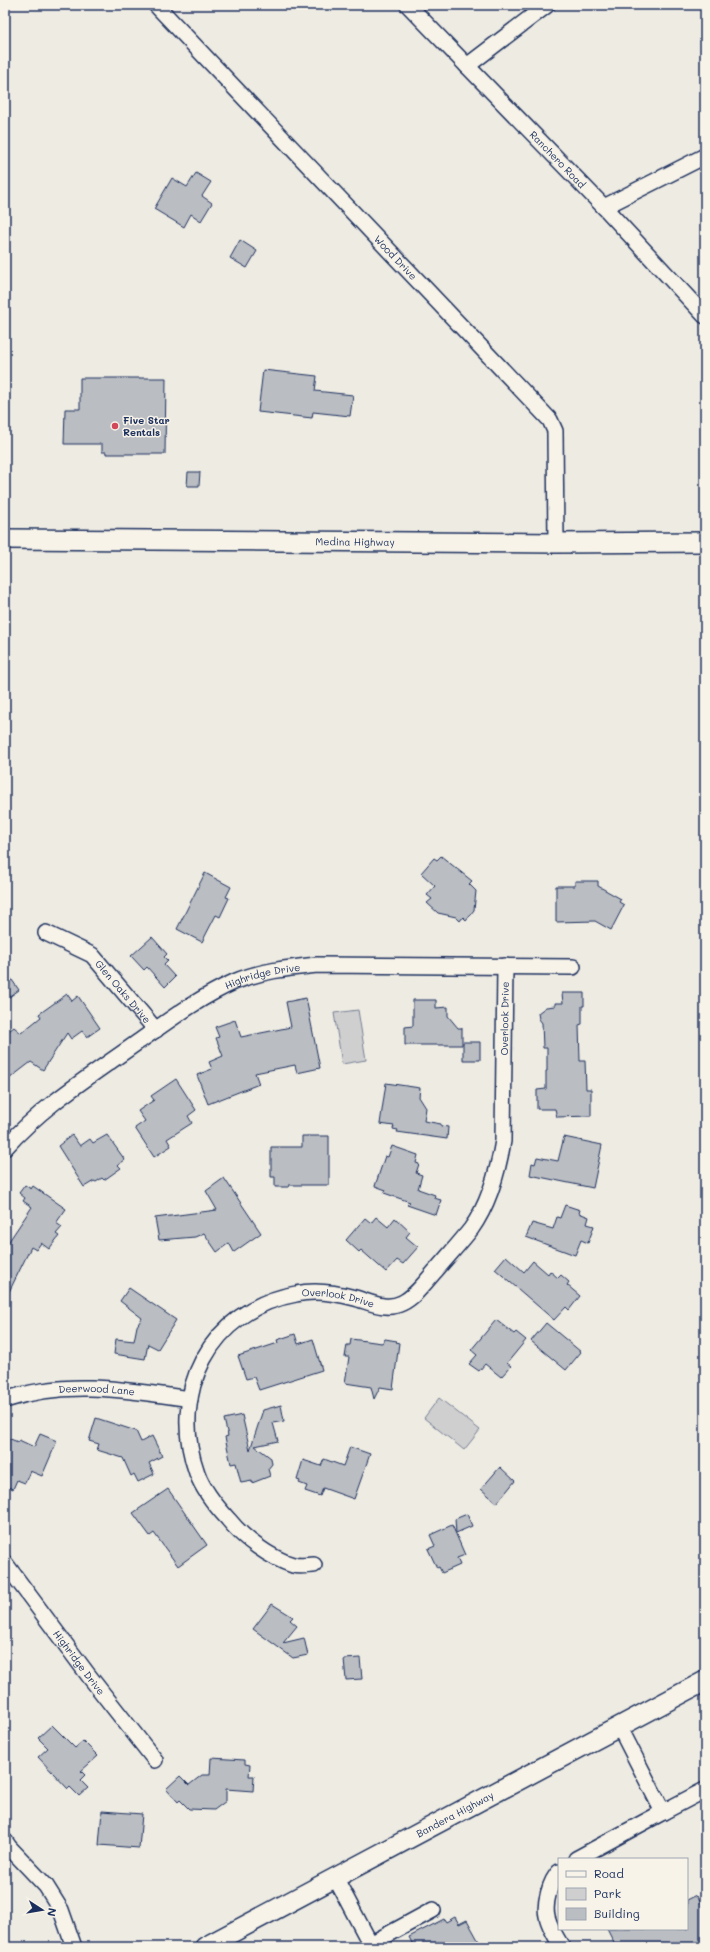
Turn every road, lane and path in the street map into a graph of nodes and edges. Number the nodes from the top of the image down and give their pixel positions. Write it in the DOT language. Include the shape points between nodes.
graph roads {
  1 [pos="156,5"];
  2 [pos="408,5"];
  3 [pos="547,5"];
  4 [pos="467,66"];
  5 [pos="705,156"];
  6 [pos="604,207"];
  7 [pos="705,316"];
  8 [pos="5,539"];
  9 [pos="705,542"];
  10 [pos="556,543"];
  11 [pos="46,933"];
  12 [pos="505,966"];
  13 [pos="573,967"];
  14 [pos="156,1030"];
  15 [pos="5,1148"];
  16 [pos="5,1400"];
  17 [pos="190,1400"];
  18 [pos="5,1563"];
  19 [pos="314,1565"];
  20 [pos="705,1681"];
  21 [pos="619,1726"];
  22 [pos="155,1760"];
  23 [pos="705,1790"];
  24 [pos="663,1812"];
  25 [pos="5,1841"];
  26 [pos="578,1858"];
  27 [pos="558,1873"];
  28 [pos="336,1877"];
  29 [pos="433,1910"];
  30 [pos="369,1946"];
  31 [pos="74,1947"];
  32 [pos="205,1947"];
  33 [pos="562,1947"];
  1 -- 10 [label="street, Wood Drive" via="550,420 554,431"];
  2 -- 4 [label="street, Ranchero Road"];
  3 -- 4 [label="street"];
  4 -- 6 [label="street, Ranchero Road"];
  5 -- 6 [label="street"];
  6 -- 7 [label="street, Ranchero Road"];
  8 -- 10 [label="main road, Medina Highway"];
  9 -- 10 [label="main road, Medina Highway"];
  11 -- 14 [label="street, Glen Oaks Drive" via="92,955"];
  12 -- 13 [label="street, Highridge Drive"];
  12 -- 14 [label="street, Highridge Drive" via="317,965 274,969 233,982"];
  12 -- 17 [label="street, Overlook Drive" via="503,1141 498,1170 472,1228 418,1291 402,1303 391,1307 326,1293 296,1294 266,1302 238,1317 215,1339 197,1369"];
  14 -- 15 [label="street, Highridge Drive" via="54,1102 22,1129"];
  16 -- 17 [label="street, Deerwood Lane" via="55,1388 87,1387"];
  17 -- 19 [label="street, Overlook Drive" via="189,1439 197,1473 214,1504 233,1526 276,1557 294,1565"];
  18 -- 22 [label="street, Highridge Drive"];
  20 -- 21 [label="main road, Bandera Highway"];
  21 -- 24 [label="street"];
  21 -- 28 [label="main road, Bandera Highway"];
  23 -- 24 [label="street"];
  24 -- 26 [label="street"];
  25 -- 31 [label="street" via="46,1886 61,1910"];
  27 -- 33 [label="street" via="548,1891 547,1916"];
  28 -- 30 [label="street"];
  28 -- 32 [label="main road, Bandera Highway"];
  29 -- 30 [label="street"];
}
